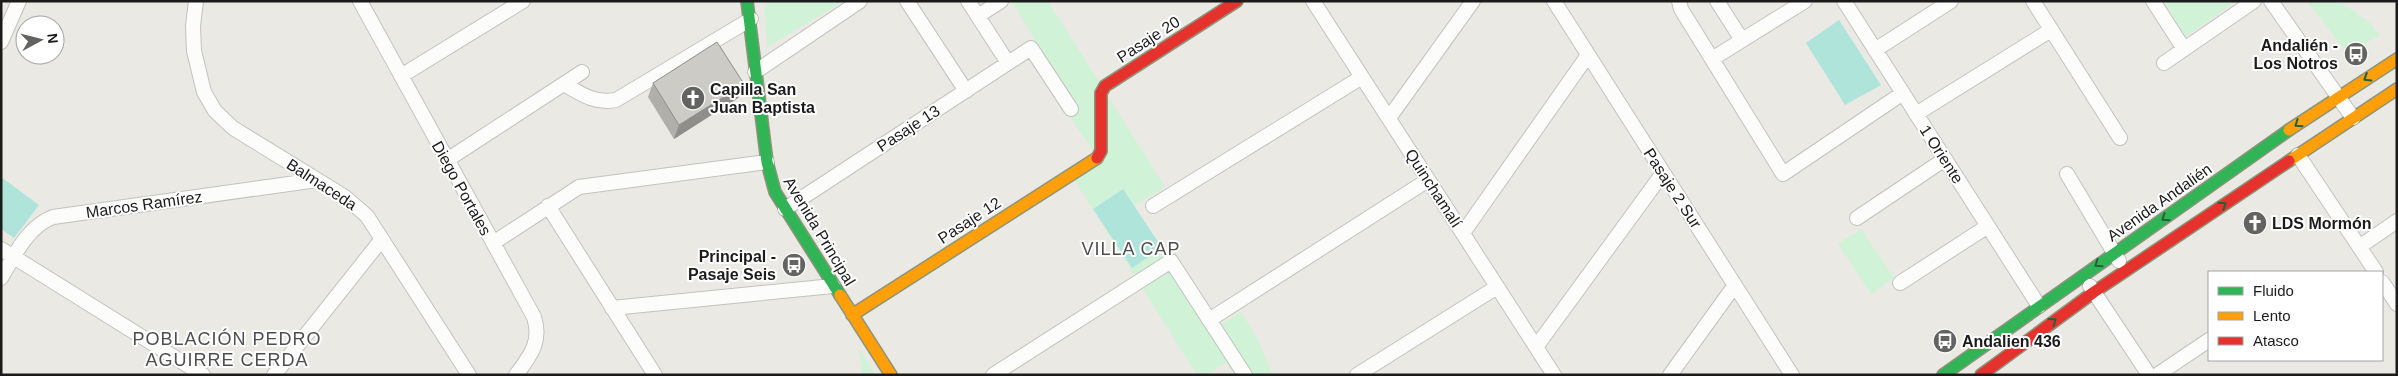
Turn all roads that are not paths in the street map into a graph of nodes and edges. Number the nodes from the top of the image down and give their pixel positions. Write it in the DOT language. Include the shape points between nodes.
graph roads {
  1 [pos="19,1"];
  2 [pos="196,1"];
  3 [pos="360,1"];
  4 [pos="523,1"];
  5 [pos="860,1"];
  6 [pos="907,1"];
  7 [pos="968,1"];
  8 [pos="1001,1"];
  9 [pos="1237,1"];
  10 [pos="1473,1"];
  11 [pos="1554,1"];
  12 [pos="1679,1"];
  13 [pos="1717,1"];
  14 [pos="1805,1"];
  15 [pos="1844,1"];
  16 [pos="1951,1"];
  17 [pos="2033,1"];
  18 [pos="2153,1"];
  19 [pos="2254,1"];
  20 [pos="749,2"];
  21 [pos="1315,2"];
  22 [pos="2280,4"];
  23 [pos="978,16"];
  24 [pos="751,19"];
  25 [pos="2051,30"];
  26 [pos="1742,40"];
  27 [pos="1,42"];
  28 [pos="2184,49"];
  29 [pos="1875,50"];
  30 [pos="1588,55"];
  31 [pos="1712,59"];
  32 [pos="2397,59"];
  33 [pos="1008,63"];
  34 [pos="2164,63"];
  35 [pos="582,72"];
  36 [pos="755,72"];
  37 [pos="401,76"];
  38 [pos="1362,77"];
  39 [pos="564,84"];
  40 [pos="2397,89"];
  41 [pos="966,91"];
  42 [pos="1903,93"];
  43 [pos="2338,97"];
  44 [pos="1071,109"];
  45 [pos="1916,114"];
  46 [pos="1388,118"];
  47 [pos="2353,118"];
  48 [pos="2120,138"];
  49 [pos="1101,151"];
  50 [pos="2298,155"];
  51 [pos="1945,158"];
  52 [pos="447,160"];
  53 [pos="767,162"];
  54 [pos="1663,173"];
  55 [pos="2067,174"];
  56 [pos="317,180"];
  57 [pos="1428,180"];
  58 [pos="548,206"];
  59 [pos="1153,206"];
  60 [pos="785,209"];
  61 [pos="1857,218"];
  62 [pos="2397,222"];
  63 [pos="1988,226"];
  64 [pos="1463,233"];
  65 [pos="382,239"];
  66 [pos="493,243"];
  67 [pos="2359,247"];
  68 [pos="1,250"];
  69 [pos="2114,254"];
  70 [pos="14,257"];
  71 [pos="2124,271"];
  72 [pos="2375,271"];
  73 [pos="2083,275"];
  74 [pos="1,278"];
  75 [pos="2383,283"];
  76 [pos="1900,284"];
  77 [pos="1735,285"];
  78 [pos="833,286"];
  79 [pos="1497,287"];
  80 [pos="2094,292"];
  81 [pos="2397,304"];
  82 [pos="2039,306"];
  83 [pos="612,308"];
  84 [pos="852,315"];
  85 [pos="1209,320"];
  86 [pos="2208,341"];
  87 [pos="1536,347"];
  88 [pos="1237,372"];
  89 [pos="203,375"];
  90 [pos="274,375"];
  91 [pos="470,375"];
  92 [pos="516,375"];
  93 [pos="655,375"];
  94 [pos="891,375"];
  95 [pos="993,375"];
  96 [pos="1357,375"];
  97 [pos="1554,375"];
  98 [pos="1670,375"];
  99 [pos="1792,375"];
  100 [pos="1943,375"];
  101 [pos="1981,375"];
  102 [pos="2149,375"];
  103 [pos="2157,375"];
  1 -- 27 [label="street"];
  2 -- 56 [label="street, Balmaceda" via="194,51 200,81 209,102 233,128"];
  3 -- 37 [label="street, Diego Portales"];
  4 -- 37 [label="street"];
  5 -- 36 [label="street"];
  6 -- 41 [label="street"];
  7 -- 23 [label="street"];
  8 -- 23 [label="street"];
  9 -- 49 [label="main road, Pasaje 20" via="1102,89"];
  10 -- 46 [label="street"];
  11 -- 30 [label="street, Pasaje 2 Sur"];
  12 -- 31 [label="street"];
  13 -- 26 [label="street"];
  14 -- 26 [label="street"];
  15 -- 29 [label="street, 1 Oriente"];
  16 -- 29 [label="street"];
  17 -- 25 [label="street"];
  18 -- 28 [label="street"];
  19 -- 28 [label="street"];
  20 -- 24 [label="main road, Avenida Principal"];
  21 -- 38 [label="street, Quinchamalí"];
  22 -- 43 [label="street"];
  23 -- 33 [label="street"];
  24 -- 36 [label="main road, Avenida Principal"];
  24 -- 39 [label="street" via="616,100 590,99"];
  25 -- 45 [label="street"];
  25 -- 48 [label="street"];
  26 -- 31 [label="street"];
  28 -- 34 [label="street"];
  29 -- 42 [label="street, 1 Oriente"];
  30 -- 54 [label="street, Pasaje 2 Sur"];
  30 -- 64 [label="street"];
  31 -- 42 [label="street" via="1783,174"];
  32 -- 43 [label="main road, Avenida Andalién, one-way"];
  33 -- 41 [label="street, Pasaje 13"];
  33 -- 44 [label="street, Pasaje 13" via="1031,48"];
  35 -- 39 [label="street"];
  36 -- 53 [label="main road, Avenida Principal"];
  37 -- 52 [label="street, Diego Portales"];
  38 -- 46 [label="street, Quinchamalí"];
  38 -- 59 [label="street"];
  39 -- 52 [label="street"];
  40 -- 47 [label="main road"];
  41 -- 60 [label="street, Pasaje 13"];
  42 -- 45 [label="street, 1 Oriente"];
  43 -- 47 [label="street"];
  43 -- 69 [label="main road, Avenida Andalién, one-way"];
  45 -- 51 [label="street, 1 Oriente"];
  46 -- 57 [label="street, Quinchamalí"];
  47 -- 50 [label="main road"];
  49 -- 84 [label="main road, Pasaje 12" via="1090,162"];
  50 -- 67 [label="street"];
  71 -- 50 [label="main road, one-way"];
  51 -- 61 [label="street"];
  51 -- 63 [label="street, 1 Oriente"];
  52 -- 66 [label="street, Diego Portales"];
  53 -- 58 [label="street" via="579,187"];
  53 -- 60 [label="main road, Avenida Principal" via="775,192"];
  54 -- 77 [label="street, Pasaje 2 Sur"];
  54 -- 87 [label="street"];
  55 -- 69 [label="street"];
  56 -- 65 [label="street, Balmaceda" via="356,205"];
  56 -- 70 [label="street, Marcos Ramírez" via="53,217 38,224"];
  57 -- 64 [label="street, Quinchamalí"];
  57 -- 85 [label="street"];
  58 -- 66 [label="street"];
  58 -- 83 [label="street"];
  60 -- 78 [label="main road, Avenida Principal"];
  62 -- 67 [label="street"];
  63 -- 76 [label="street"];
  63 -- 82 [label="street, 1 Oriente"];
  64 -- 79 [label="street, Quinchamalí"];
  65 -- 90 [label="street"];
  65 -- 91 [label="street, Balmaceda"];
  66 -- 92 [label="street, Diego Portales" via="537,325 535,347"];
  67 -- 72 [label="street"];
  68 -- 70 [label="street"];
  69 -- 71 [label="street"];
  69 -- 73 [label="main road, Avenida Andalién, one-way"];
  70 -- 74 [label="street, Marcos Ramírez"];
  70 -- 89 [label="street"];
  71 -- 80 [label="main road"];
  73 -- 80 [label="street"];
  73 -- 82 [label="main road, Avenida Andalién"];
  75 -- 81 [label="street"];
  77 -- 98 [label="street"];
  77 -- 99 [label="street, Pasaje 2 Sur"];
  78 -- 83 [label="street"];
  78 -- 84 [label="main road, Avenida Principal"];
  79 -- 87 [label="street, Quinchamalí"];
  79 -- 96 [label="street"];
  101 -- 80 [label="main road, one-way"];
  80 -- 102 [label="street"];
  82 -- 100 [label="main road, Avenida Andalién"];
  83 -- 93 [label="street"];
  84 -- 94 [label="main road, Avenida Principal"];
  85 -- 88 [label="street"];
  85 -- 95 [label="street" via="1171,261"];
  86 -- 103 [label="street"];
  87 -- 97 [label="street, Quinchamalí"];
}
